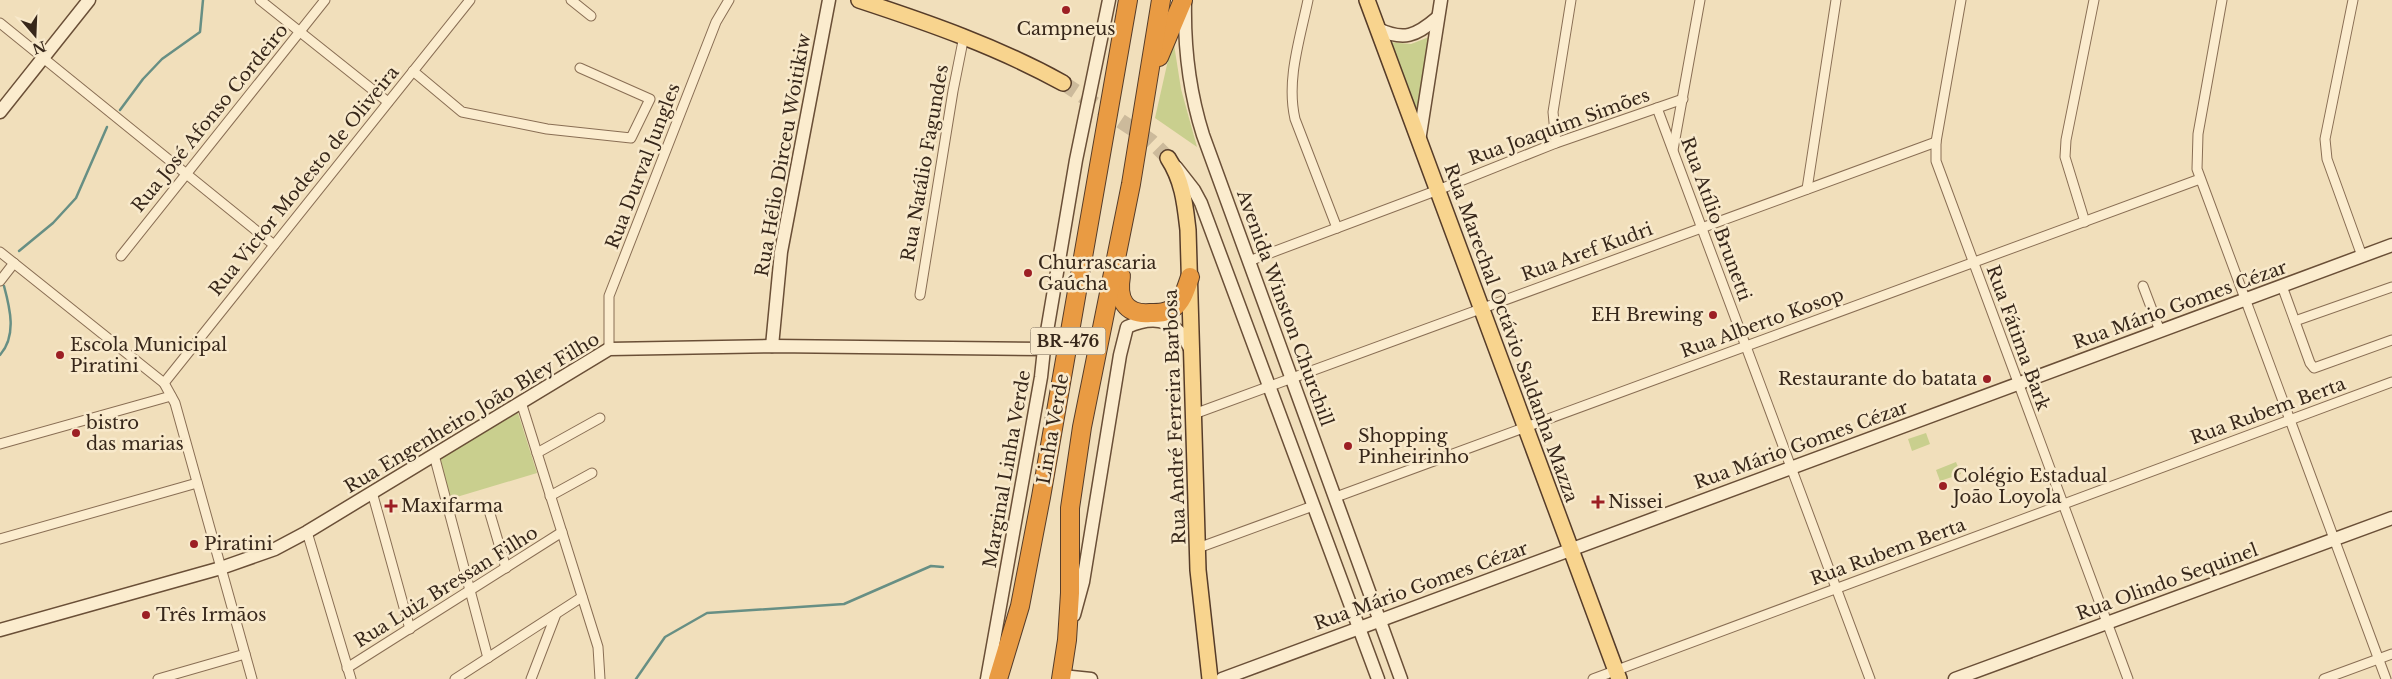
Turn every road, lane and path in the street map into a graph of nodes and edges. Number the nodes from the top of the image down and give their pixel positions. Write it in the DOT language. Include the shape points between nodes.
graph roads {
  1 [pos="89,0"];
  2 [pos="260,0"];
  3 [pos="325,0"];
  4 [pos="470,0"];
  5 [pos="571,0"];
  6 [pos="729,0"];
  7 [pos="829,0"];
  8 [pos="859,0"];
  9 [pos="1109,0"];
  10 [pos="1121,0"];
  11 [pos="1128,0"];
  12 [pos="1161,0"];
  13 [pos="1184,0"];
  14 [pos="1308,0"];
  15 [pos="1367,0"];
  16 [pos="1440,0"];
  17 [pos="1571,0"];
  18 [pos="1700,0"];
  19 [pos="1836,0"];
  20 [pos="1961,0"];
  21 [pos="2094,0"];
  22 [pos="2222,0"];
  23 [pos="2353,0"];
  24 [pos="591,16"];
  25 [pos="1437,18"];
  26 [pos="0,23"];
  27 [pos="1378,29"];
  28 [pos="300,32"];
  29 [pos="964,36"];
  30 [pos="1120,42"];
  31 [pos="43,58"];
  32 [pos="580,68"];
  33 [pos="413,71"];
  34 [pos="1149,81"];
  35 [pos="1063,83"];
  36 [pos="1683,99"];
  37 [pos="388,102"];
  38 [pos="1657,108"];
  39 [pos="0,112"];
  40 [pos="1420,141"];
  41 [pos="1936,142"];
  42 [pos="1556,143"];
  43 [pos="1673,151"];
  44 [pos="1168,158"];
  45 [pos="186,174"];
  46 [pos="2200,180"];
  47 [pos="1131,184"];
  48 [pos="1807,189"];
  49 [pos="1438,190"];
  50 [pos="2085,222"];
  51 [pos="1337,228"];
  52 [pos="1702,228"];
  53 [pos="274,245"];
  54 [pos="2392,245"];
  55 [pos="0,252"];
  56 [pos="121,256"];
  57 [pos="2362,256"];
  58 [pos="1249,261"];
  59 [pos="14,263"];
  60 [pos="1973,263"];
  61 [pos="1190,277"];
  62 [pos="0,281"];
  63 [pos="2143,286"];
  64 [pos="2282,286"];
  65 [pos="2392,287"];
  66 [pos="920,295"];
  67 [pos="2245,300"];
  68 [pos="1482,308"];
  69 [pos="2295,321"];
  70 [pos="2160,331"];
  71 [pos="2392,340"];
  72 [pos="772,346"];
  73 [pos="1746,347"];
  74 [pos="609,349"];
  75 [pos="1044,349"];
  76 [pos="1192,353"];
  77 [pos="1292,378"];
  78 [pos="2392,382"];
  79 [pos="164,383"];
  80 [pos="2018,384"];
  81 [pos="1269,386"];
  82 [pos="171,396"];
  83 [pos="521,402"];
  84 [pos="1194,414"];
  85 [pos="600,418"];
  86 [pos="2289,420"];
  87 [pos="1526,428"];
  88 [pos="0,444"];
  89 [pos="537,453"];
  90 [pos="434,454"];
  91 [pos="1791,468"];
  92 [pos="592,473"];
  93 [pos="197,483"];
  94 [pos="372,492"];
  95 [pos="550,496"];
  96 [pos="1336,498"];
  97 [pos="2063,504"];
  98 [pos="1313,506"];
  99 [pos="488,507"];
  100 [pos="2392,518"];
  101 [pos="307,532"];
  102 [pos="562,532"];
  103 [pos="0,539"];
  104 [pos="2334,539"];
  105 [pos="1198,548"];
  106 [pos="1571,549"];
  107 [pos="221,568"];
  108 [pos="506,568"];
  109 [pos="1836,589"];
  110 [pos="470,590"];
  111 [pos="582,597"];
  112 [pos="556,614"];
  113 [pos="1380,620"];
  114 [pos="2107,623"];
  115 [pos="1359,627"];
  116 [pos="410,629"];
  117 [pos="0,630"];
  118 [pos="1067,640"];
  119 [pos="245,654"];
  120 [pos="2392,654"];
  121 [pos="488,658"];
  122 [pos="2378,659"];
  123 [pos="348,668"];
  124 [pos="1617,675"];
  125 [pos="1061,677"];
  126 [pos="158,679"];
  127 [pos="252,679"];
  128 [pos="351,679"];
  129 [pos="455,679"];
  130 [pos="531,679"];
  131 [pos="600,679"];
  132 [pos="987,679"];
  133 [pos="998,679"];
  134 [pos="1091,679"];
  135 [pos="1210,679"];
  136 [pos="1222,679"];
  137 [pos="1378,679"];
  138 [pos="1401,679"];
  139 [pos="1593,679"];
  140 [pos="1870,679"];
  141 [pos="1955,679"];
  142 [pos="2128,679"];
  143 [pos="2324,679"];
  144 [pos="2386,679"];
  1 -- 31 [label="street"];
  2 -- 28 [label="street"];
  3 -- 28 [label="street, Rua José Afonso Cordeiro"];
  4 -- 33 [label="street, Rua Victor Modesto de Oliveira"];
  5 -- 24 [label="street"];
  6 -- 74 [label="street, Rua Durval Jungles" via="716,22 609,296"];
  7 -- 72 [label="street, Rua Hélio Dirceu Woitikiw" via="781,252"];
  8 -- 29 [label="main road"];
  9 -- 75 [label="street, Marginal Linha Verde" via="1076,160"];
  10 -- 30 [label="highway"];
  11 -- 30 [label="highway, Linha Verde / BR-476"];
  12 -- 34 [label="highway, Linha Verde / BR-476"];
  13 -- 34 [label="highway"];
  13 -- 58 [label="street, Avenida Winston Churchill" via="1185,49 1192,97"];
  14 -- 51 [label="street" via="1290,87 1291,102"];
  15 -- 27 [label="main road, Rua Marechal Octávio Saldanha Mazza"];
  16 -- 25 [label="street"];
  17 -- 42 [label="street" via="1553,112"];
  18 -- 36 [label="street"];
  19 -- 48 [label="street"];
  20 -- 41 [label="street, Rua Fátima Bark"];
  21 -- 50 [label="street" via="2065,158"];
  22 -- 46 [label="street" via="2198,134 2196,158"];
  23 -- 57 [label="street" via="2325,139 2327,159"];
  25 -- 27 [label="street" via="1422,31 1408,36 1391,35"];
  25 -- 40 [label="street"];
  26 -- 31 [label="street"];
  27 -- 40 [label="main road, Rua Marechal Octávio Saldanha Mazza"];
  28 -- 37 [label="street"];
  28 -- 45 [label="street, Rua José Afonso Cordeiro"];
  29 -- 35 [label="main road"];
  29 -- 66 [label="street, Rua Natálio Fagundes" via="952,90"];
  30 -- 133 [label="highway, Linha Verde / BR-476" via="1041,497 1020,606"];
  31 -- 39 [label="street"];
  31 -- 45 [label="street"];
  32 -- 33 [label="street" via="650,99 631,138 548,129 462,112"];
  33 -- 37 [label="street, Rua Victor Modesto de Oliveira"];
  34 -- 47 [label="highway, Linha Verde / BR-476"];
  36 -- 38 [label="street, Rua Joaquim Simões"];
  36 -- 43 [label="street"];
  37 -- 53 [label="street, Rua Victor Modesto de Oliveira"];
  38 -- 42 [label="street, Rua Joaquim Simões"];
  38 -- 43 [label="street, Rua Atílio Brunetti"];
  40 -- 49 [label="main road, Rua Marechal Octávio Saldanha Mazza"];
  41 -- 48 [label="street, Rua Aref Kudri"];
  41 -- 60 [label="street, Rua Fátima Bark" via="1938,170"];
  42 -- 49 [label="street, Rua Joaquim Simões"];
  43 -- 52 [label="street, Rua Atílio Brunetti"];
  44 -- 61 [label="main road, Rua André Ferreira Barbosa" via="1180,179 1185,198"];
  44 -- 81 [label="street" via="1186,178 1201,203"];
  45 -- 53 [label="street"];
  45 -- 56 [label="street, Rua José Afonso Cordeiro"];
  46 -- 50 [label="street, Rua Alberto Kosop"];
  46 -- 67 [label="street"];
  47 -- 61 [label="highway" via="1134,198 1119,286 1122,302 1129,310 1142,314 1166,312 1182,299"];
  47 -- 118 [label="highway, Linha Verde / BR-476" via="1082,427 1070,508"];
  48 -- 52 [label="street, Rua Aref Kudri"];
  49 -- 51 [label="street, Rua Joaquim Simões"];
  49 -- 68 [label="main road, Rua Marechal Octávio Saldanha Mazza"];
  50 -- 60 [label="street, Rua Alberto Kosop"];
  51 -- 58 [label="street, Rua Joaquim Simões"];
  52 -- 68 [label="street, Rua Aref Kudri"];
  52 -- 73 [label="street, Rua Atílio Brunetti"];
  53 -- 79 [label="street, Rua Victor Modesto de Oliveira"];
  54 -- 57 [label="street, Rua Mário Gomes Cézar"];
  55 -- 59 [label="street"];
  57 -- 64 [label="street, Rua Mário Gomes Cézar"];
  58 -- 77 [label="street, Avenida Winston Churchill"];
  59 -- 62 [label="street"];
  59 -- 79 [label="street"];
  60 -- 73 [label="street, Rua Alberto Kosop"];
  60 -- 80 [label="street, Rua Fátima Bark"];
  61 -- 76 [label="main road, Rua André Ferreira Barbosa"];
  63 -- 70 [label="street"];
  64 -- 67 [label="street, Rua Mário Gomes Cézar"];
  64 -- 69 [label="street"];
  65 -- 69 [label="street"];
  67 -- 70 [label="street, Rua Mário Gomes Cézar"];
  67 -- 86 [label="street"];
  68 -- 77 [label="street, Rua Aref Kudri"];
  68 -- 87 [label="main road, Rua Marechal Octávio Saldanha Mazza"];
  69 -- 71 [label="street" via="2314,368"];
  70 -- 80 [label="street, Rua Mário Gomes Cézar"];
  72 -- 74 [label="street, Rua Engenheiro João Bley Filho"];
  72 -- 75 [label="street, Rua Engenheiro João Bley Filho"];
  73 -- 87 [label="street, Rua Alberto Kosop"];
  73 -- 91 [label="street, Rua Atílio Brunetti"];
  74 -- 83 [label="street, Rua Engenheiro João Bley Filho"];
  75 -- 132 [label="street, Marginal Linha Verde" via="1042,377"];
  76 -- 84 [label="main road, Rua André Ferreira Barbosa"];
  76 -- 118 [label="street" via="1174,326 1158,320 1142,320 1127,327 1083,582"];
  77 -- 81 [label="street, Rua Aref Kudri"];
  77 -- 96 [label="street, Avenida Winston Churchill"];
  78 -- 86 [label="street, Rua Rubem Berta"];
  79 -- 82 [label="street"];
  80 -- 91 [label="street, Rua Mário Gomes Cézar"];
  80 -- 97 [label="street, Rua Fátima Bark"];
  81 -- 84 [label="street, Rua Aref Kudri"];
  81 -- 98 [label="street"];
  82 -- 88 [label="street"];
  82 -- 93 [label="street"];
  83 -- 89 [label="street"];
  83 -- 90 [label="street, Rua Engenheiro João Bley Filho"];
  84 -- 105 [label="main road, Rua André Ferreira Barbosa"];
  85 -- 89 [label="street"];
  86 -- 97 [label="street, Rua Rubem Berta"];
  86 -- 104 [label="street"];
  87 -- 96 [label="street, Rua Alberto Kosop"];
  87 -- 106 [label="main road, Rua Marechal Octávio Saldanha Mazza"];
  89 -- 95 [label="street"];
  90 -- 94 [label="street, Rua Engenheiro João Bley Filho"];
  90 -- 110 [label="street"];
  91 -- 106 [label="street, Rua Mário Gomes Cézar"];
  91 -- 109 [label="street, Rua Atílio Brunetti"];
  92 -- 95 [label="street"];
  93 -- 103 [label="street"];
  93 -- 107 [label="street"];
  94 -- 101 [label="street, Rua Engenheiro João Bley Filho"];
  94 -- 116 [label="street"];
  95 -- 102 [label="street"];
  96 -- 113 [label="street, Avenida Winston Churchill"];
  97 -- 109 [label="street, Rua Rubem Berta"];
  97 -- 114 [label="street, Rua Fátima Bark"];
  98 -- 105 [label="street"];
  98 -- 115 [label="street"];
  99 -- 108 [label="street"];
  100 -- 104 [label="street, Rua Olindo Sequinel"];
  101 -- 107 [label="street, Rua Engenheiro João Bley Filho" via="275,549"];
  101 -- 123 [label="street"];
  102 -- 108 [label="street, Rua Luiz Bressan Filho"];
  102 -- 111 [label="street"];
  104 -- 114 [label="street, Rua Olindo Sequinel"];
  104 -- 122 [label="street"];
  105 -- 135 [label="main road, Rua André Ferreira Barbosa"];
  106 -- 113 [label="street, Rua Mário Gomes Cézar"];
  106 -- 124 [label="main road, Rua Marechal Octávio Saldanha Mazza"];
  107 -- 117 [label="street, Rua Engenheiro João Bley Filho"];
  107 -- 119 [label="street"];
  108 -- 110 [label="street, Rua Luiz Bressan Filho"];
  109 -- 124 [label="street, Rua Rubem Berta"];
  109 -- 140 [label="street, Rua Atílio Brunetti"];
  110 -- 116 [label="street, Rua Luiz Bressan Filho"];
  110 -- 121 [label="street"];
  111 -- 112 [label="street"];
  111 -- 131 [label="street" via="598,647"];
  112 -- 121 [label="street"];
  112 -- 130 [label="street"];
  113 -- 115 [label="street, Rua Mário Gomes Cézar"];
  113 -- 138 [label="street, Avenida Winston Churchill"];
  114 -- 141 [label="street, Rua Olindo Sequinel"];
  114 -- 142 [label="street, Rua Fátima Bark"];
  115 -- 136 [label="street, Rua Mário Gomes Cézar"];
  115 -- 137 [label="street"];
  116 -- 123 [label="street, Rua Luiz Bressan Filho"];
  118 -- 125 [label="highway, Linha Verde / BR-476"];
  119 -- 126 [label="street"];
  119 -- 127 [label="street"];
  120 -- 122 [label="street"];
  121 -- 129 [label="street"];
  122 -- 143 [label="street"];
  122 -- 144 [label="street"];
  123 -- 128 [label="street"];
  124 -- 139 [label="street, Rua Rubem Berta"];
  125 -- 134 [label="street"];
}
